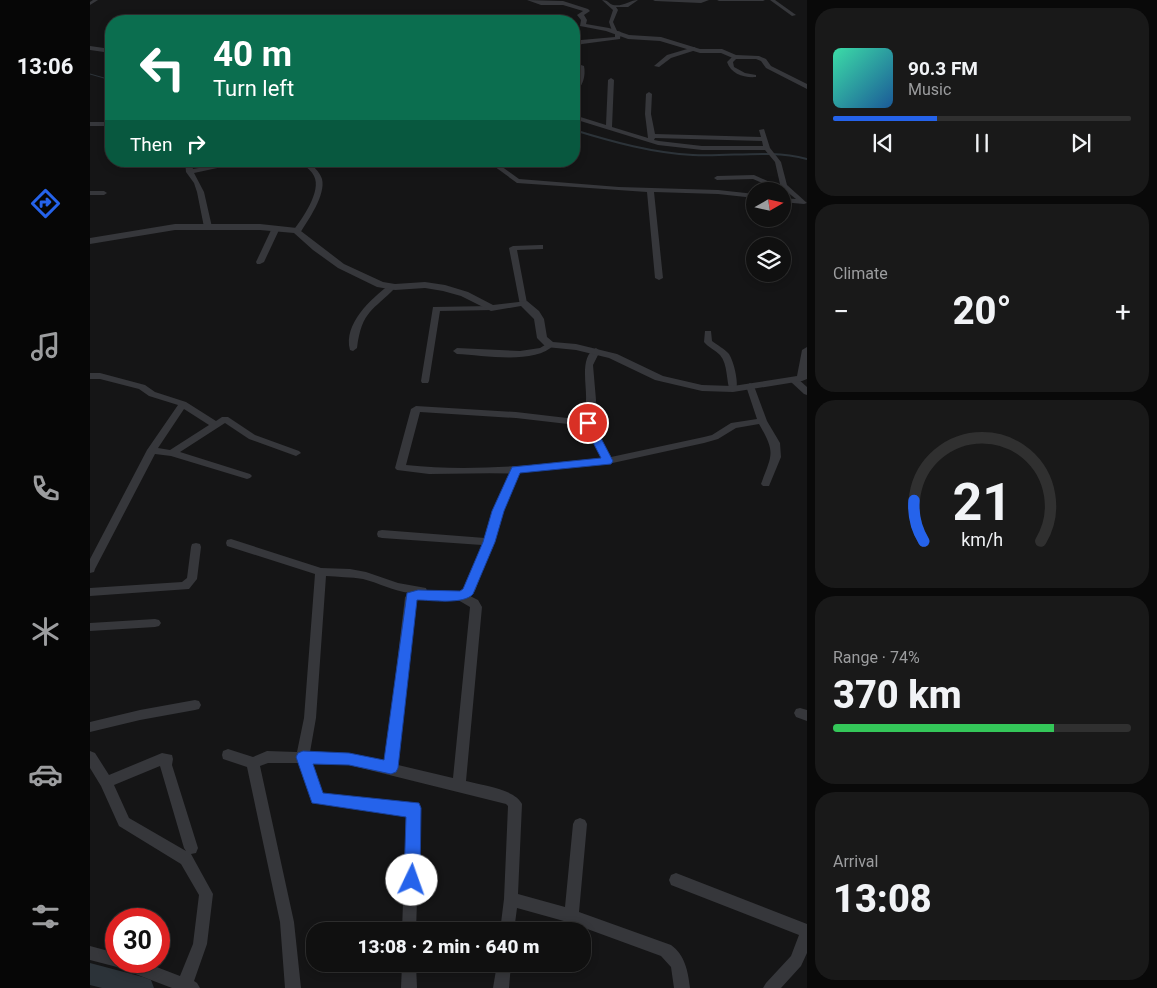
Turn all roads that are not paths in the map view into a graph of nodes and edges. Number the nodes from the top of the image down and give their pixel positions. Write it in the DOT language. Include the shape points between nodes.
graph roads {
  1 [pos="96,0"];
  2 [pos="530,0"];
  3 [pos="604,0"];
  4 [pos="636,0"];
  5 [pos="655,0"];
  6 [pos="706,0"];
  7 [pos="719,0"];
  8 [pos="764,0"];
  9 [pos="772,0"];
  10 [pos="90,4"];
  11 [pos="612,6"];
  12 [pos="794,15"];
  13 [pos="616,32"];
  14 [pos="580,42"];
  15 [pos="90,48"];
  16 [pos="694,49"];
  17 [pos="105,50"];
  18 [pos="735,58"];
  19 [pos="580,66"];
  20 [pos="657,66"];
  21 [pos="754,76"];
  22 [pos="611,80"];
  23 [pos="580,82"];
  24 [pos="807,86"];
  25 [pos="649,94"];
  26 [pos="580,119"];
  27 [pos="90,124"];
  28 [pos="105,124"];
  29 [pos="609,128"];
  30 [pos="762,130"];
  31 [pos="652,139"];
  32 [pos="764,139"];
  33 [pos="767,148"];
  34 [pos="189,167"];
  35 [pos="216,167"];
  36 [pos="310,167"];
  37 [pos="498,167"];
  38 [pos="189,172"];
  39 [pos="717,178"];
  40 [pos="766,182"];
  41 [pos="783,182"];
  42 [pos="650,190"];
  43 [pos="791,191"];
  44 [pos="104,193"];
  45 [pos="90,194"];
  46 [pos="746,195"];
  47 [pos="791,201"];
  48 [pos="806,203"];
  49 [pos="208,227"];
  50 [pos="275,230"];
  51 [pos="297,231"];
  52 [pos="90,241"];
  53 [pos="540,247"];
  54 [pos="260,262"];
  55 [pos="659,278"];
  56 [pos="392,287"];
  57 [pos="522,303"];
  58 [pos="491,308"];
  59 [pos="708,333"];
  60 [pos="550,345"];
  61 [pos="353,348"];
  62 [pos="807,350"];
  63 [pos="596,351"];
  64 [pos="457,352"];
  65 [pos="90,376"];
  66 [pos="794,380"];
  67 [pos="425,381"];
  68 [pos="750,386"];
  69 [pos="733,389"];
  70 [pos="807,392"];
  71 [pos="183,404"];
  72 [pos="762,421"];
  73 [pos="588,423"];
  74 [pos="216,424"];
  75 [pos="152,450"];
  76 [pos="172,453"];
  77 [pos="296,453"];
  78 [pos="608,461"];
  79 [pos="516,470"];
  80 [pos="246,476"];
  81 [pos="766,484"];
  82 [pos="382,534"];
  83 [pos="231,542"];
  84 [pos="489,542"];
  85 [pos="196,547"];
  86 [pos="90,569"];
  87 [pos="321,572"];
  88 [pos="90,592"];
  89 [pos="464,593"];
  90 [pos="155,623"];
  91 [pos="90,627"];
  92 [pos="196,704"];
  93 [pos="90,728"];
  94 [pos="228,755"];
  95 [pos="90,757"];
  96 [pos="303,757"];
  97 [pos="253,762"];
  98 [pos="391,768"];
  99 [pos="106,782"];
  100 [pos="459,785"];
  101 [pos="580,824"];
  102 [pos="191,848"];
  103 [pos="676,880"];
  104 [pos="511,899"];
  105 [pos="571,916"];
  106 [pos="409,922"];
  107 [pos="508,922"];
  108 [pos="807,931"];
  109 [pos="807,935"];
  110 [pos="90,953"];
  111 [pos="105,957"];
  112 [pos="409,972"];
  113 [pos="503,972"];
  114 [pos="153,973"];
  115 [pos="188,986"];
  116 [pos="293,988"];
  117 [pos="409,988"];
  118 [pos="501,988"];
  119 [pos="682,988"];
  120 [pos="771,988"];
  1 -- 10 [label="street"];
  2 -- 13 [label="street" via="571,4 587,10 580,15 584,20 582,25"];
  3 -- 11 [label="street"];
  4 -- 11 [label="street" via="626,6"];
  5 -- 6 [label="street"];
  7 -- 8 [label="street"];
  9 -- 12 [label="street"];
  11 -- 13 [label="street" via="616,10 611,22"];
  13 -- 14 [label="street" via="618,38"];
  13 -- 16 [label="street" via="628,37 661,39"];
  15 -- 17 [label="street"];
  16 -- 18 [label="street" via="722,51"];
  16 -- 20 [label="street" via="679,52"];
  18 -- 21 [label="street" via="730,66 744,75"];
  18 -- 24 [label="street" via="762,58 768,67"];
  19 -- 23 [label="street" via="583,74"];
  22 -- 29 [label="street"];
  25 -- 31 [label="street"];
  26 -- 29 [label="street"];
  27 -- 28 [label="street"];
  29 -- 31 [label="street"];
  30 -- 32 [label="street"];
  31 -- 32 [label="street"];
  31 -- 33 [label="street" via="702,148"];
  32 -- 33 [label="street"];
  33 -- 41 [label="street" via="778,162"];
  34 -- 38 [label="street"];
  35 -- 38 [label="street"];
  36 -- 51 [label="street" via="316,173 320,185 312,208"];
  37 -- 42 [label="street" via="517,181"];
  38 -- 49 [label="street" via="198,186"];
  39 -- 40 [label="street" via="754,177"];
  42 -- 46 [label="street"];
  42 -- 55 [label="street"];
  43 -- 48 [label="street"];
  44 -- 45 [label="street"];
  47 -- 48 [label="street"];
  49 -- 50 [label="street"];
  49 -- 52 [label="street" via="167,228"];
  50 -- 51 [label="street"];
  50 -- 54 [label="street"];
  51 -- 56 [label="street" via="344,267"];
  53 -- 57 [label="street" via="513,248"];
  56 -- 58 [label="street" via="415,285 449,290 470,295"];
  56 -- 61 [label="street" via="359,319"];
  57 -- 58 [label="street"];
  57 -- 60 [label="street" via="539,319 542,338"];
  58 -- 67 [label="street" via="436,309"];
  59 -- 69 [label="street" via="708,342 726,355"];
  60 -- 63 [label="street"];
  60 -- 64 [label="street" via="542,351 516,354"];
  62 -- 66 [label="street" via="803,377"];
  63 -- 69 [label="street" via="619,358 659,378 702,388"];
  63 -- 73 [label="street" via="589,365 592,383"];
  65 -- 71 [label="street" via="142,386 152,394"];
  66 -- 68 [label="street"];
  66 -- 70 [label="street"];
  68 -- 69 [label="street"];
  68 -- 72 [label="street"];
  71 -- 74 [label="street"];
  71 -- 75 [label="street"];
  72 -- 78 [label="street" via="734,425 704,440"];
  72 -- 81 [label="street" via="775,443 776,457"];
  73 -- 78 [label="street"];
  73 -- 79 [label="street" via="516,415 415,410 400,468"];
  74 -- 76 [label="street"];
  74 -- 77 [label="street" via="228,420 252,437"];
  75 -- 76 [label="street"];
  75 -- 86 [label="street"];
  76 -- 80 [label="street"];
  78 -- 79 [label="street"];
  79 -- 84 [label="street"];
  82 -- 84 [label="street"];
  83 -- 87 [label="street"];
  84 -- 89 [label="street"];
  85 -- 88 [label="street" via="192,579 185,586"];
  87 -- 89 [label="street" via="366,576 412,591"];
  87 -- 96 [label="street" via="310,718"];
  89 -- 98 [label="street" via="411,596"];
  89 -- 100 [label="street" via="476,608"];
  90 -- 91 [label="street"];
  92 -- 93 [label="street"];
  94 -- 97 [label="street"];
  95 -- 99 [label="street"];
  96 -- 97 [label="street" via="267,757"];
  96 -- 98 [label="street" via="349,759"];
  96 -- 106 [label="street" via="318,799 406,810 413,808"];
  97 -- 116 [label="street" via="287,922"];
  98 -- 100 [label="street"];
  99 -- 102 [label="street" via="167,759 166,765"];
  99 -- 115 [label="street" via="124,822 186,859 206,894 200,944"];
  100 -- 104 [label="street" via="513,802"];
  101 -- 105 [label="street"];
  103 -- 108 [label="street"];
  104 -- 105 [label="street"];
  104 -- 107 [label="street"];
  105 -- 119 [label="street" via="666,950 673,955 681,970"];
  109 -- 120 [label="street" via="796,961"];
  110 -- 111 [label="street"];
  112 -- 117 [label="street"];
  113 -- 118 [label="street"];
  114 -- 115 [label="street"];
}
